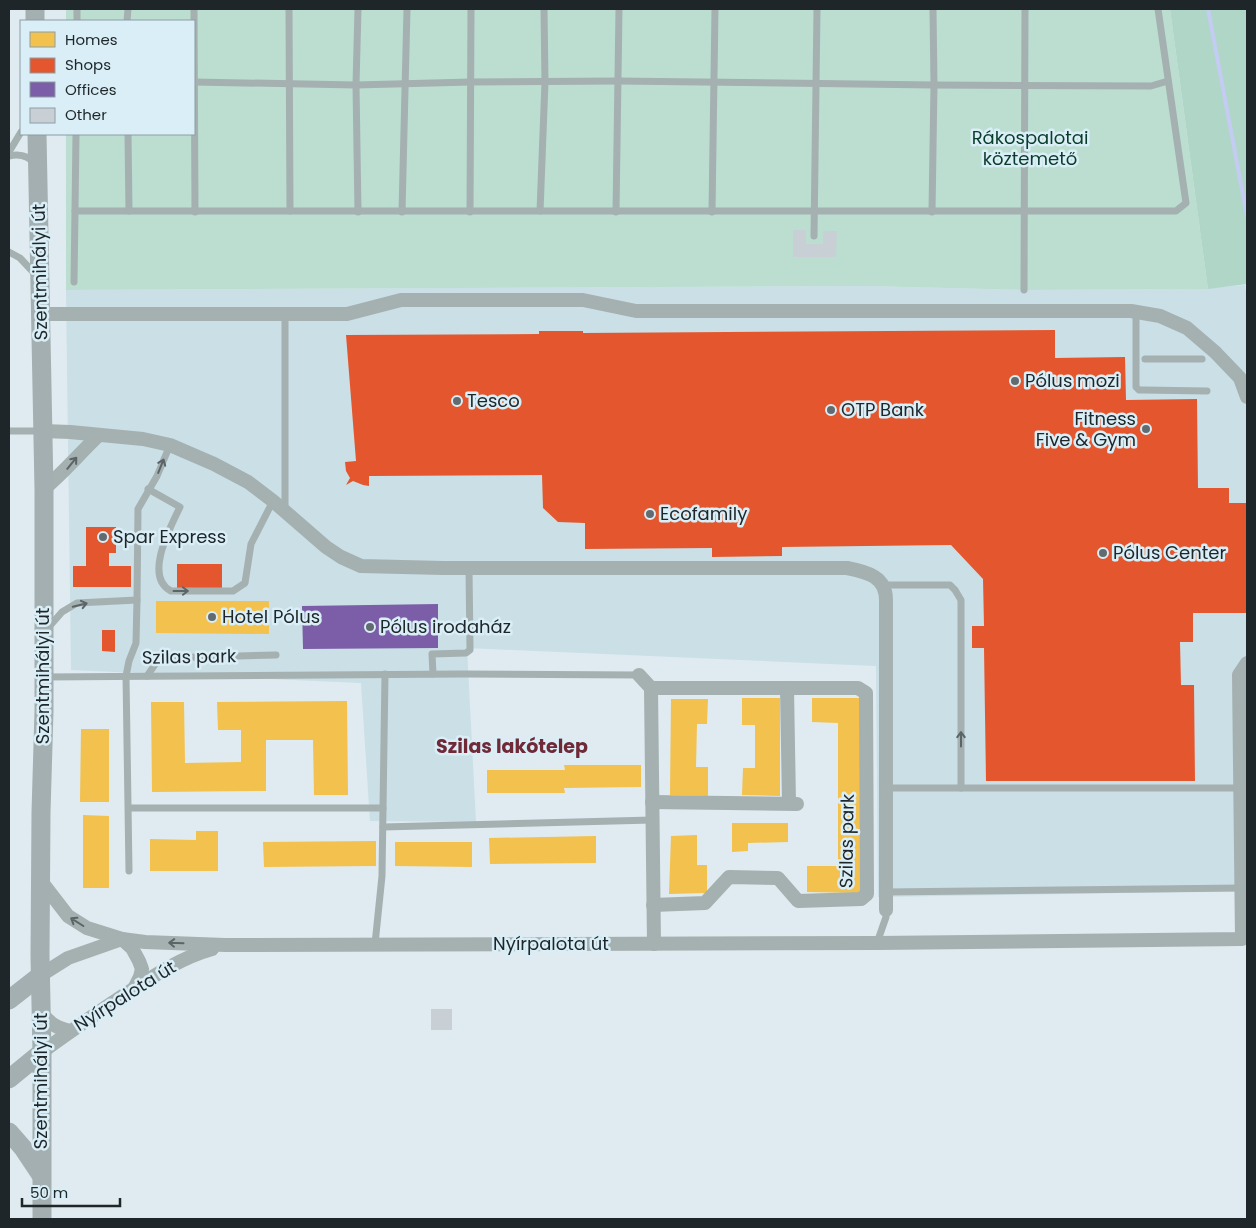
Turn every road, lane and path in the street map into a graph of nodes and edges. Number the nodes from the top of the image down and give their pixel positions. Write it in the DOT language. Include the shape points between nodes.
graph roads {
  1 [pos="289,9"];
  2 [pos="358,9"];
  3 [pos="407,9"];
  4 [pos="471,9"];
  5 [pos="544,9"];
  6 [pos="619,9"];
  7 [pos="714,9"];
  8 [pos="817,9"];
  9 [pos="933,9"];
  10 [pos="1025,9"];
  11 [pos="1158,9"];
  12 [pos="618,81"];
  13 [pos="1168,81"];
  14 [pos="195,82"];
  15 [pos="471,82"];
  16 [pos="545,82"];
  17 [pos="713,83"];
  18 [pos="290,84"];
  19 [pos="405,84"];
  20 [pos="817,84"];
  21 [pos="356,85"];
  22 [pos="934,85"];
  23 [pos="1024,85"];
  24 [pos="20,134"];
  25 [pos="37,135"];
  26 [pos="76,135"];
  27 [pos="128,135"];
  28 [pos="194,135"];
  29 [pos="9,154"];
  30 [pos="38,168"];
  31 [pos="129,211"];
  32 [pos="290,211"];
  33 [pos="540,211"];
  34 [pos="75,212"];
  35 [pos="194,212"];
  36 [pos="358,212"];
  37 [pos="402,212"];
  38 [pos="470,212"];
  39 [pos="616,212"];
  40 [pos="712,212"];
  41 [pos="815,212"];
  42 [pos="932,212"];
  43 [pos="1024,212"];
  44 [pos="814,236"];
  45 [pos="9,252"];
  46 [pos="39,278"];
  47 [pos="74,282"];
  48 [pos="1024,290"];
  49 [pos="1136,312"];
  50 [pos="40,314"];
  51 [pos="285,314"];
  52 [pos="1145,359"];
  53 [pos="1202,359"];
  54 [pos="1207,392"];
  55 [pos="1247,397"];
  56 [pos="9,431"];
  57 [pos="43,431"];
  58 [pos="98,436"];
  59 [pos="170,444"];
  60 [pos="44,489"];
  61 [pos="148,489"];
  62 [pos="273,501"];
  63 [pos="285,512"];
  64 [pos="470,568"];
  65 [pos="883,585"];
  66 [pos="137,600"];
  67 [pos="43,634"];
  68 [pos="276,655"];
  69 [pos="1247,663"];
  70 [pos="385,674"];
  71 [pos="433,674"];
  72 [pos="126,676"];
  73 [pos="147,676"];
  74 [pos="639,676"];
  75 [pos="44,677"];
  76 [pos="651,688"];
  77 [pos="787,688"];
  78 [pos="885,788"];
  79 [pos="961,788"];
  80 [pos="1241,788"];
  81 [pos="652,802"];
  82 [pos="129,808"];
  83 [pos="383,808"];
  84 [pos="652,820"];
  85 [pos="383,827"];
  86 [pos="129,871"];
  87 [pos="41,881"];
  88 [pos="1244,888"];
  89 [pos="886,892"];
  90 [pos="653,905"];
  91 [pos="886,910"];
  92 [pos="122,939"];
  93 [pos="877,943"];
  94 [pos="375,944"];
  95 [pos="654,944"];
  96 [pos="225,945"];
  97 [pos="41,975"];
  98 [pos="134,989"];
  99 [pos="9,1000"];
  100 [pos="42,1013"];
  101 [pos="70,1031"];
  102 [pos="42,1052"];
  103 [pos="9,1079"];
  104 [pos="9,1132"];
  105 [pos="41,1174"];
  106 [pos="42,1219"];
  1 -- 18 [label="lane"];
  2 -- 21 [label="lane"];
  3 -- 19 [label="lane"];
  4 -- 15 [label="lane"];
  5 -- 16 [label="lane"];
  6 -- 12 [label="lane"];
  7 -- 17 [label="lane"];
  8 -- 20 [label="lane"];
  9 -- 22 [label="lane"];
  10 -- 23 [label="lane"];
  11 -- 13 [label="lane"];
  12 -- 16 [label="lane"];
  12 -- 17 [label="lane"];
  12 -- 39 [label="lane"];
  13 -- 23 [label="lane" via="1151,86"];
  13 -- 43 [label="lane" via="1186,203 1176,211"];
  14 -- 18 [label="lane"];
  15 -- 16 [label="lane"];
  15 -- 19 [label="lane"];
  15 -- 38 [label="lane"];
  16 -- 33 [label="lane"];
  17 -- 20 [label="lane"];
  17 -- 40 [label="lane"];
  18 -- 21 [label="lane"];
  18 -- 32 [label="lane"];
  19 -- 21 [label="lane"];
  19 -- 37 [label="lane"];
  20 -- 22 [label="lane"];
  20 -- 41 [label="lane"];
  21 -- 36 [label="lane"];
  22 -- 23 [label="lane"];
  22 -- 42 [label="lane"];
  23 -- 43 [label="lane"];
  24 -- 29 [label="lane"];
  25 -- 30 [label="main road, Szentmihályi út"];
  26 -- 34 [label="lane"];
  27 -- 31 [label="lane"];
  28 -- 35 [label="lane"];
  29 -- 30 [label="lane" via="32,159"];
  30 -- 46 [label="main road, Szentmihályi út"];
  31 -- 34 [label="lane"];
  31 -- 35 [label="lane"];
  32 -- 35 [label="lane"];
  32 -- 36 [label="lane"];
  33 -- 38 [label="lane"];
  33 -- 39 [label="lane"];
  34 -- 47 [label="lane"];
  36 -- 37 [label="lane"];
  37 -- 38 [label="lane"];
  39 -- 40 [label="lane"];
  40 -- 41 [label="lane"];
  41 -- 42 [label="lane"];
  41 -- 44 [label="lane"];
  42 -- 43 [label="lane"];
  43 -- 48 [label="lane"];
  45 -- 46 [label="lane" via="20,258"];
  46 -- 50 [label="main road, Szentmihályi út"];
  49 -- 51 [label="street" via="636,312 583,300 401,300 347,314"];
  49 -- 54 [label="lane" via="1136,387 1139,390"];
  49 -- 55 [label="street" via="1160,316 1187,328 1240,378"];
  50 -- 51 [label="street"];
  50 -- 57 [label="main road, Szentmihályi út"];
  51 -- 63 [label="lane"];
  52 -- 53 [label="lane"];
  56 -- 57 [label="lane"];
  57 -- 58 [label="street"];
  57 -- 60 [label="main road, Szentmihályi út"];
  58 -- 59 [label="street"];
  60 -- 58 [label="street, one-way"];
  61 -- 59 [label="lane, one-way"];
  59 -- 62 [label="street" via="248,482"];
  60 -- 67 [label="main road, Szentmihályi út"];
  61 -- 62 [label="lane, one-way" via="180,507 160,556 162,583 171,591 233,591 245,583 249,552"];
  61 -- 66 [label="lane" via="138,509"];
  62 -- 63 [label="street"];
  63 -- 64 [label="street" via="326,547 361,566"];
  64 -- 65 [label="street" via="847,568 869,574"];
  64 -- 71 [label="lane" via="470,650 466,654 432,654"];
  65 -- 78 [label="street" via="886,592"];
  79 -- 65 [label="lane, one-way" via="961,600 950,585"];
  67 -- 66 [label="lane, one-way" via="62,612 78,604"];
  66 -- 72 [label="lane" via="136,643"];
  67 -- 75 [label="main road, Szentmihályi út"];
  68 -- 73 [label="lane" via="164,658"];
  69 -- 80 [label="street" via="1239,675"];
  70 -- 71 [label="lane, Szilas park"];
  70 -- 73 [label="lane, Szilas park"];
  70 -- 83 [label="lane"];
  71 -- 74 [label="lane, Szilas park"];
  72 -- 73 [label="lane, Szilas park"];
  72 -- 75 [label="lane"];
  72 -- 82 [label="lane, Szilas park"];
  74 -- 76 [label="street, Szilas park"];
  75 -- 87 [label="main road, Szentmihályi út"];
  76 -- 77 [label="street, Szilas park"];
  76 -- 81 [label="street"];
  77 -- 81 [label="street" via="793,803"];
  77 -- 90 [label="street, Szilas park" via="858,688 866,693 867,894 861,899 798,901 778,878 729,877 705,903"];
  78 -- 79 [label="lane"];
  78 -- 89 [label="street"];
  79 -- 80 [label="lane"];
  80 -- 88 [label="street"];
  81 -- 84 [label="street"];
  82 -- 83 [label="lane"];
  82 -- 86 [label="lane, Szilas park"];
  83 -- 85 [label="lane"];
  84 -- 85 [label="lane"];
  84 -- 90 [label="street"];
  85 -- 94 [label="lane"];
  92 -- 87 [label="street, one-way" via="87,928 68,916"];
  87 -- 97 [label="main road, Szentmihályi út"];
  88 -- 89 [label="lane"];
  88 -- 93 [label="street, Nyírpalota út" via="1242,939"];
  89 -- 91 [label="street"];
  90 -- 95 [label="street"];
  91 -- 93 [label="lane"];
  96 -- 92 [label="street, Nyírpalota út, one-way"];
  92 -- 97 [label="street, Nyírpalota út" via="68,958"];
  92 -- 98 [label="street" via="132,948 142,969"];
  93 -- 95 [label="street, Nyírpalota út"];
  94 -- 95 [label="street, Nyírpalota út"];
  94 -- 96 [label="street, Nyírpalota út"];
  96 -- 98 [label="street, Nyírpalota út" via="194,954"];
  97 -- 99 [label="main road, Nyírpalota út"];
  97 -- 100 [label="main road, Szentmihályi út"];
  98 -- 101 [label="street, Nyírpalota út"];
  100 -- 101 [label="street" via="59,1029"];
  100 -- 102 [label="main road, Szentmihályi út"];
  101 -- 102 [label="street, Nyírpalota út"];
  102 -- 103 [label="main road, Nyírpalota út"];
  102 -- 105 [label="main road, Szentmihályi út"];
  104 -- 105 [label="main road"];
  105 -- 106 [label="main road, Szentmihályi út"];
}
